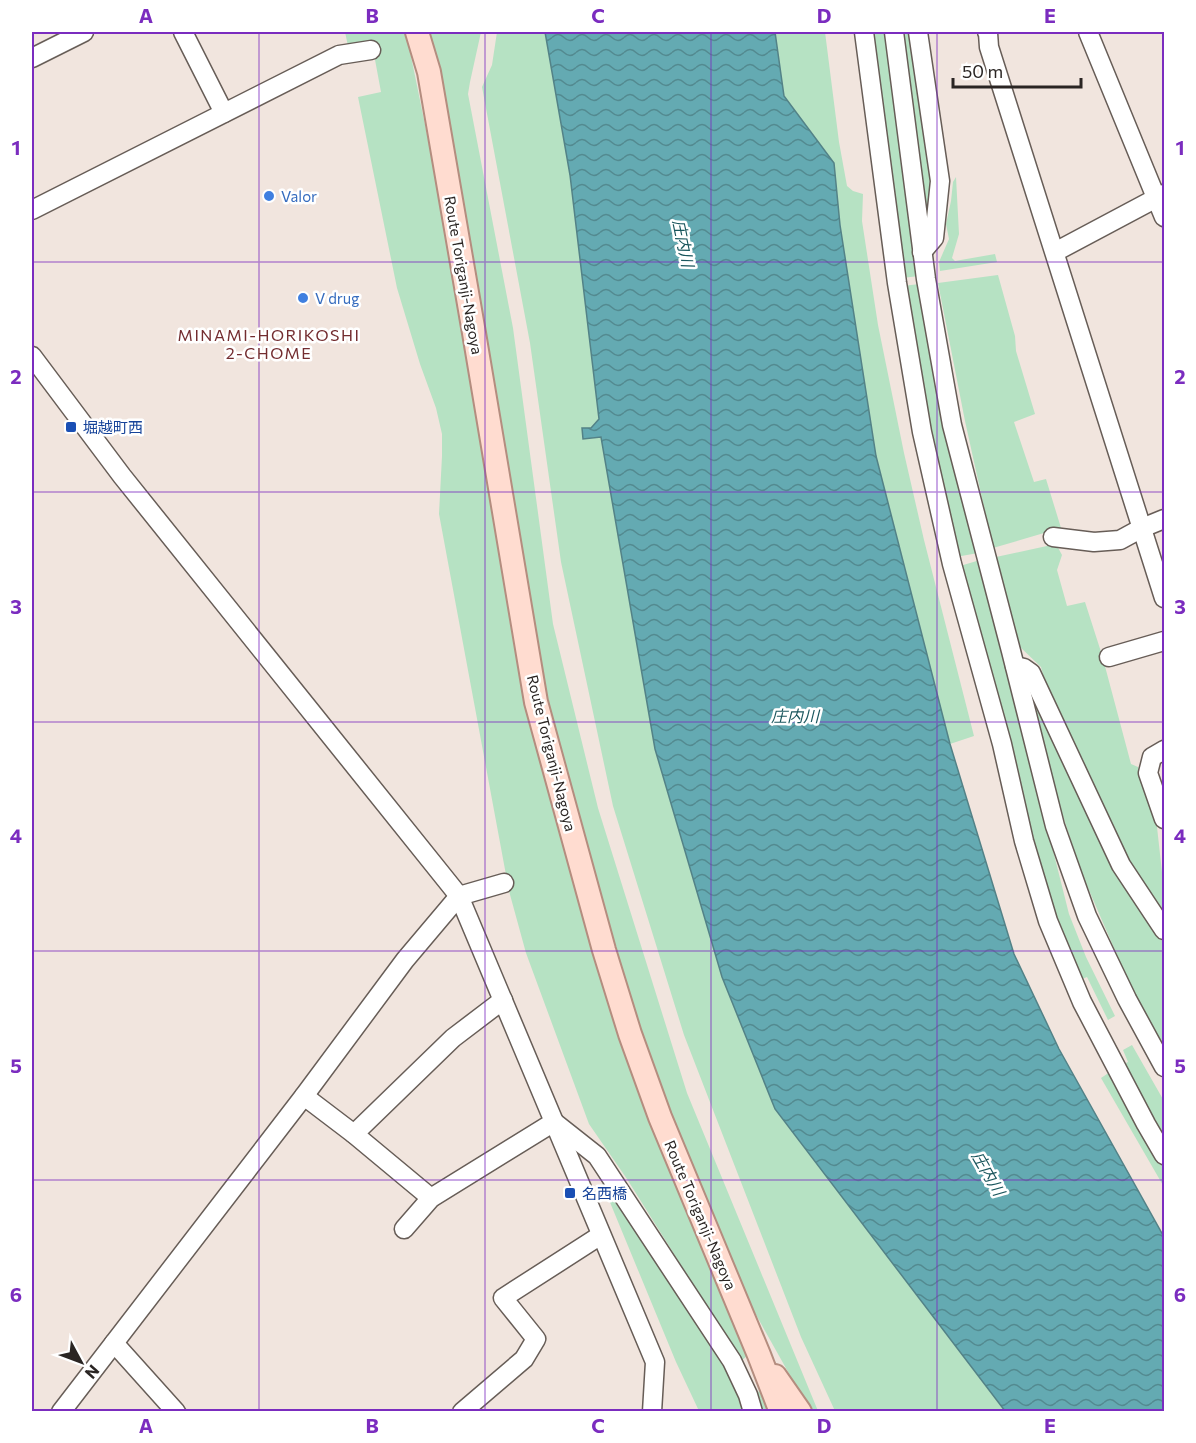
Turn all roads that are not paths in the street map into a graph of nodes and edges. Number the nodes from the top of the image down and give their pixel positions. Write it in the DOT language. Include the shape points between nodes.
graph roads {
  1 [pos="84,32"];
  2 [pos="183,32"];
  3 [pos="417,32"];
  4 [pos="864,32"];
  5 [pos="894,32"];
  6 [pos="918,32"];
  7 [pos="989,32"];
  8 [pos="1088,32"];
  9 [pos="371,50"];
  10 [pos="32,58"];
  11 [pos="224,113"];
  12 [pos="1161,196"];
  13 [pos="32,210"];
  14 [pos="1164,217"];
  15 [pos="922,252"];
  16 [pos="1055,252"];
  17 [pos="32,360"];
  18 [pos="1164,519"];
  19 [pos="1142,528"];
  20 [pos="1053,537"];
  21 [pos="1164,598"];
  22 [pos="1164,641"];
  23 [pos="1109,657"];
  24 [pos="1015,666"];
  25 [pos="1164,750"];
  26 [pos="1164,819"];
  27 [pos="504,883"];
  28 [pos="459,896"];
  29 [pos="1164,930"];
  30 [pos="503,1000"];
  31 [pos="1164,1067"];
  32 [pos="304,1096"];
  33 [pos="554,1122"];
  34 [pos="354,1134"];
  35 [pos="1164,1155"];
  36 [pos="431,1198"];
  37 [pos="404,1229"];
  38 [pos="601,1235"];
  39 [pos="114,1343"];
  40 [pos="759,1355"];
  41 [pos="772,1387"];
  42 [pos="750,1403"];
  43 [pos="61,1412"];
  44 [pos="176,1412"];
  45 [pos="462,1412"];
  46 [pos="652,1412"];
  47 [pos="781,1412"];
  48 [pos="800,1412"];
  1 -- 10 [label="street"];
  2 -- 11 [label="street"];
  3 -- 40 [label="main road, Route Toriganji-Nagoya" via="431,84 536,702 630,1034 660,1117"];
  4 -- 35 [label="street" via="897,283 922,432 1024,841 1048,921 1082,1002"];
  5 -- 15 [label="street"];
  6 -- 15 [label="street" via="940,181 934,238"];
  7 -- 16 [label="street" via="989,46"];
  8 -- 12 [label="street"];
  9 -- 11 [label="street" via="339,55"];
  11 -- 13 [label="street"];
  12 -- 14 [label="street"];
  12 -- 16 [label="street"];
  15 -- 24 [label="street" via="952,425"];
  16 -- 19 [label="street"];
  17 -- 28 [label="street"];
  18 -- 19 [label="street"];
  19 -- 20 [label="street" via="1120,540 1094,542"];
  19 -- 21 [label="street"];
  22 -- 23 [label="street"];
  24 -- 29 [label="street" via="1031,673 1121,865"];
  24 -- 31 [label="street" via="1055,826 1088,916"];
  25 -- 26 [label="street" via="1152,757 1148,773"];
  27 -- 28 [label="street"];
  28 -- 30 [label="street"];
  28 -- 32 [label="street" via="405,960"];
  30 -- 33 [label="street"];
  30 -- 34 [label="street" via="453,1038"];
  32 -- 34 [label="street"];
  32 -- 39 [label="street"];
  33 -- 36 [label="street"];
  33 -- 38 [label="street"];
  33 -- 42 [label="street" via="597,1156 732,1361"];
  34 -- 36 [label="street"];
  36 -- 37 [label="street"];
  38 -- 45 [label="street" via="503,1298 536,1339 524,1359"];
  38 -- 46 [label="street" via="655,1362"];
  39 -- 43 [label="street"];
  39 -- 44 [label="street"];
  40 -- 41 [label="main road, Route Toriganji-Nagoya"];
  40 -- 48 [label="main road"];
  41 -- 42 [label="street"];
  41 -- 47 [label="main road, Route Toriganji-Nagoya"];
}
